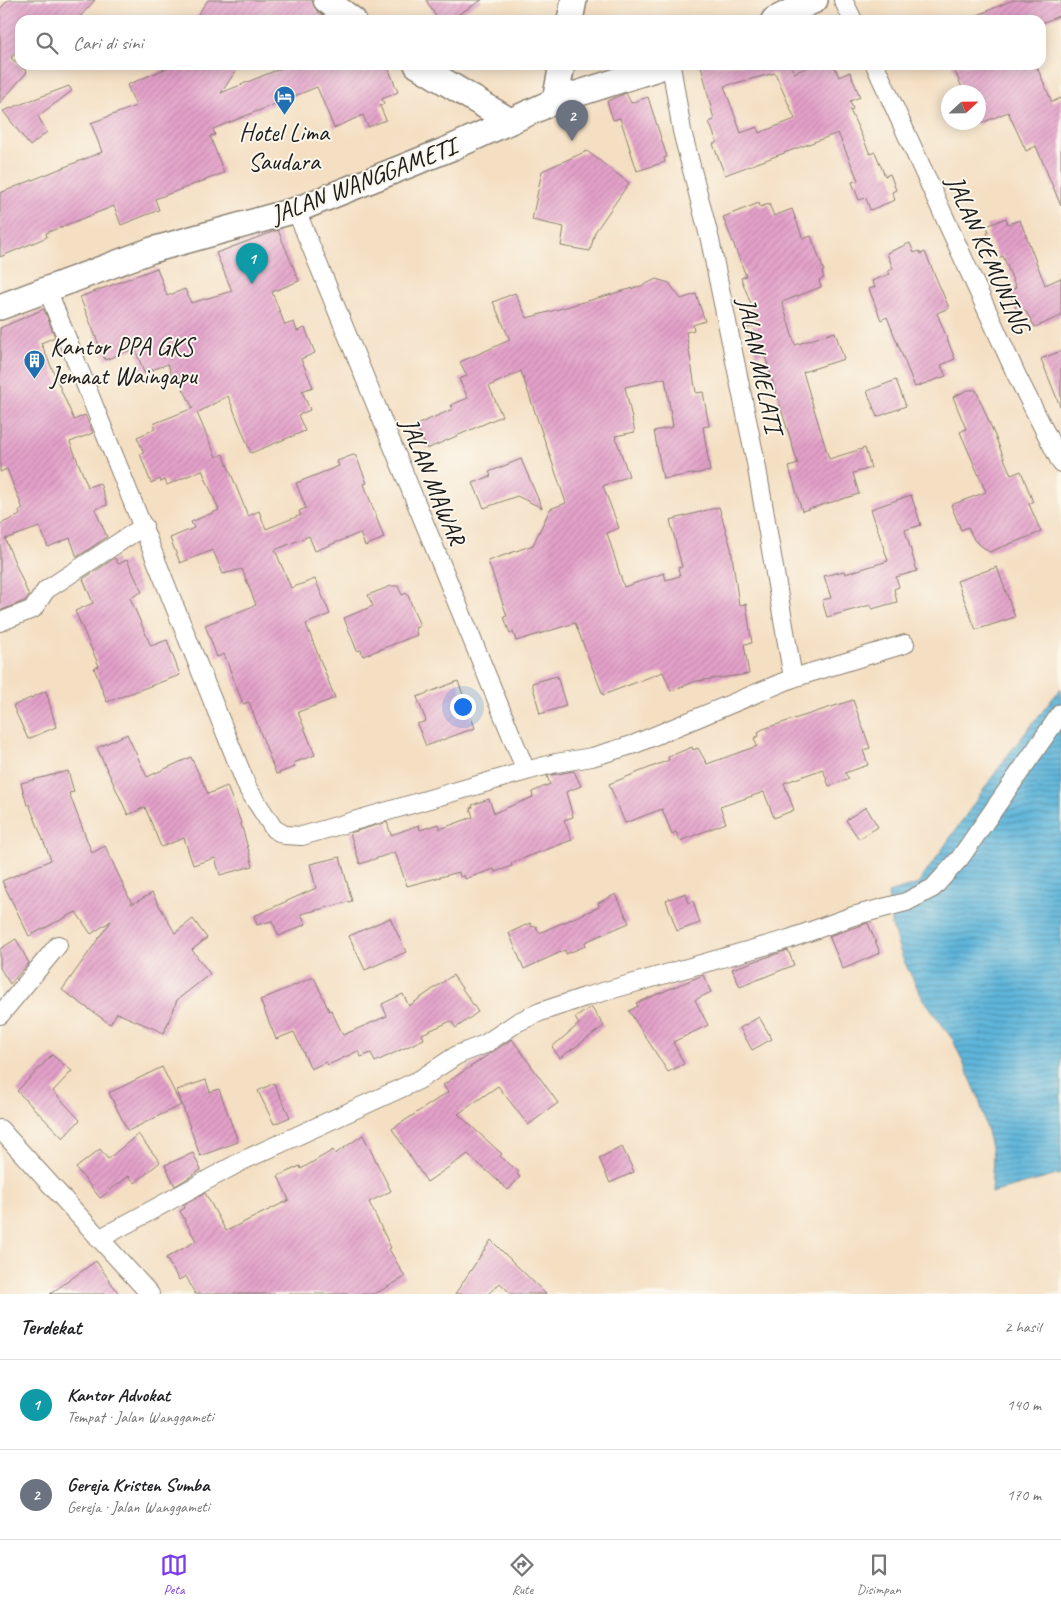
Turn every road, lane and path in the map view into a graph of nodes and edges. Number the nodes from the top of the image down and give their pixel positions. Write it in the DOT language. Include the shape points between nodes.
graph roads {
  1 [pos="326,0"];
  2 [pos="574,0"];
  3 [pos="815,0"];
  4 [pos="844,0"];
  5 [pos="346,15"];
  6 [pos="571,15"];
  7 [pos="784,15"];
  8 [pos="851,15"];
  9 [pos="426,70"];
  10 [pos="561,70"];
  11 [pos="652,70"];
  12 [pos="672,70"];
  13 [pos="877,70"];
  14 [pos="556,101"];
  15 [pos="510,121"];
  16 [pos="296,210"];
  17 [pos="47,289"];
  18 [pos="0,307"];
  19 [pos="1061,463"];
  20 [pos="144,526"];
  21 [pos="0,622"];
  22 [pos="905,644"];
  23 [pos="793,678"];
  24 [pos="1061,713"];
  25 [pos="526,771"];
  26 [pos="58,946"];
  27 [pos="0,1015"];
  28 [pos="0,1129"];
  29 [pos="99,1239"];
  30 [pos="150,1294"];
  1 -- 5 [label="street"];
  2 -- 6 [label="street"];
  3 -- 7 [label="street"];
  4 -- 8 [label="street"];
  9 -- 15 [label="street"];
  10 -- 14 [label="street"];
  11 -- 14 [label="street, JALAN WANGGAMETI"];
  12 -- 23 [label="street, JALAN MELATI" via="682,131 710,240 754,454"];
  13 -- 19 [label="street, JALAN KEMUNING" via="1017,376"];
  14 -- 15 [label="street, JALAN WANGGAMETI"];
  15 -- 16 [label="street, JALAN WANGGAMETI"];
  16 -- 17 [label="street, JALAN WANGGAMETI" via="152,250"];
  16 -- 25 [label="street, JALAN MAWAR"];
  17 -- 18 [label="street, JALAN WANGGAMETI"];
  17 -- 20 [label="street"];
  20 -- 21 [label="street" via="46,590 33,609"];
  20 -- 25 [label="street" via="248,789 274,829 284,835 302,836"];
  22 -- 23 [label="street"];
  23 -- 25 [label="street" via="635,744"];
  24 -- 29 [label="street" via="960,858 933,888 906,902 853,916 789,939 540,1012 518,1022 486,1044 457,1055 419,1080 242,1160"];
  26 -- 27 [label="street"];
  28 -- 29 [label="street"];
  29 -- 30 [label="street"];
}
